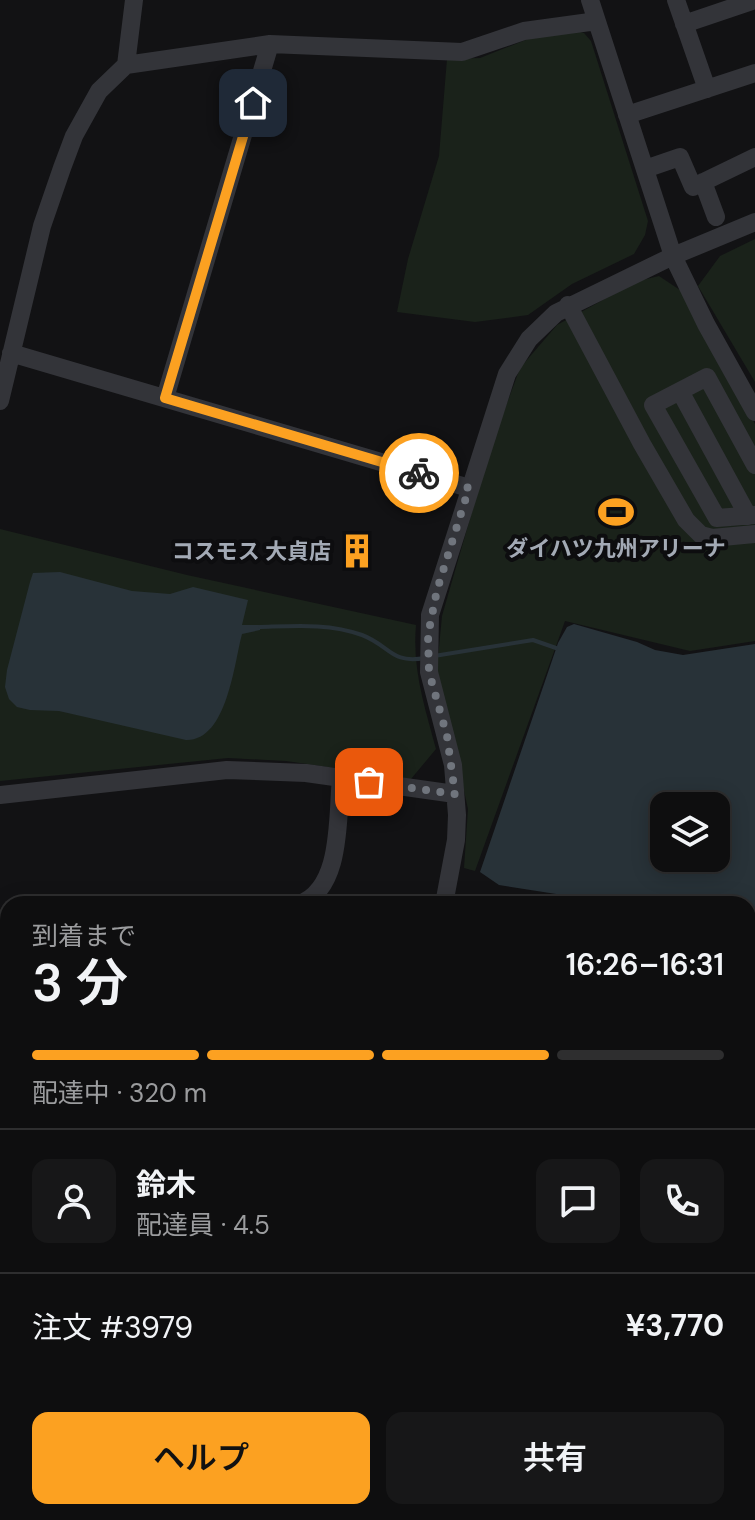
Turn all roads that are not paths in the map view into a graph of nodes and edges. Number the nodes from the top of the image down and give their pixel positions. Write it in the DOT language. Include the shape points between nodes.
graph roads {
  1 [pos="134,0"];
  2 [pos="590,0"];
  3 [pos="676,0"];
  4 [pos="755,0"];
  5 [pos="597,21"];
  6 [pos="684,24"];
  7 [pos="270,44"];
  8 [pos="126,65"];
  9 [pos="755,73"];
  10 [pos="707,89"];
  11 [pos="627,115"];
  12 [pos="755,157"];
  13 [pos="645,169"];
  14 [pos="703,182"];
  15 [pos="716,217"];
  16 [pos="755,222"];
  17 [pos="673,256"];
  18 [pos="568,305"];
  19 [pos="11,353"];
  20 [pos="680,391"];
  21 [pos="165,398"];
  22 [pos="0,401"];
  23 [pos="755,412"];
  24 [pos="752,452"];
  25 [pos="720,466"];
  26 [pos="696,480"];
  27 [pos="469,488"];
  28 [pos="672,495"];
  29 [pos="752,516"];
  30 [pos="755,534"];
  31 [pos="341,778"];
  32 [pos="455,794"];
  33 [pos="0,795"];
  34 [pos="311,896"];
  35 [pos="446,896"];
  1 -- 8 [label="street"];
  2 -- 5 [label="street"];
  3 -- 6 [label="street"];
  4 -- 6 [label="street"];
  5 -- 7 [label="street" via="524,31 462,52"];
  5 -- 11 [label="street"];
  6 -- 10 [label="street"];
  7 -- 8 [label="street"];
  7 -- 21 [label="street"];
  8 -- 19 [label="street" via="99,91 74,136 42,226"];
  9 -- 10 [label="street"];
  10 -- 11 [label="street"];
  11 -- 13 [label="street"];
  12 -- 14 [label="street"];
  13 -- 14 [label="street" via="680,157 693,187"];
  13 -- 17 [label="street"];
  14 -- 15 [label="street"];
  16 -- 17 [label="street"];
  17 -- 18 [label="street"];
  17 -- 23 [label="street"];
  18 -- 27 [label="street" via="542,323 507,374"];
  18 -- 28 [label="street"];
  19 -- 21 [label="street"];
  19 -- 22 [label="street"];
  20 -- 24 [label="street" via="707,377"];
  20 -- 25 [label="street"];
  20 -- 26 [label="street" via="653,405"];
  21 -- 27 [label="street"];
  24 -- 25 [label="street"];
  25 -- 26 [label="street"];
  25 -- 29 [label="street"];
  26 -- 28 [label="street"];
  26 -- 29 [label="street" via="717,518"];
  27 -- 32 [label="street" via="428,635 429,672 447,736"];
  28 -- 30 [label="street" via="701,535"];
  31 -- 32 [label="street"];
  31 -- 33 [label="street" via="227,770"];
  31 -- 34 [label="street" via="330,866"];
  32 -- 35 [label="street" via="456,840"];
}
